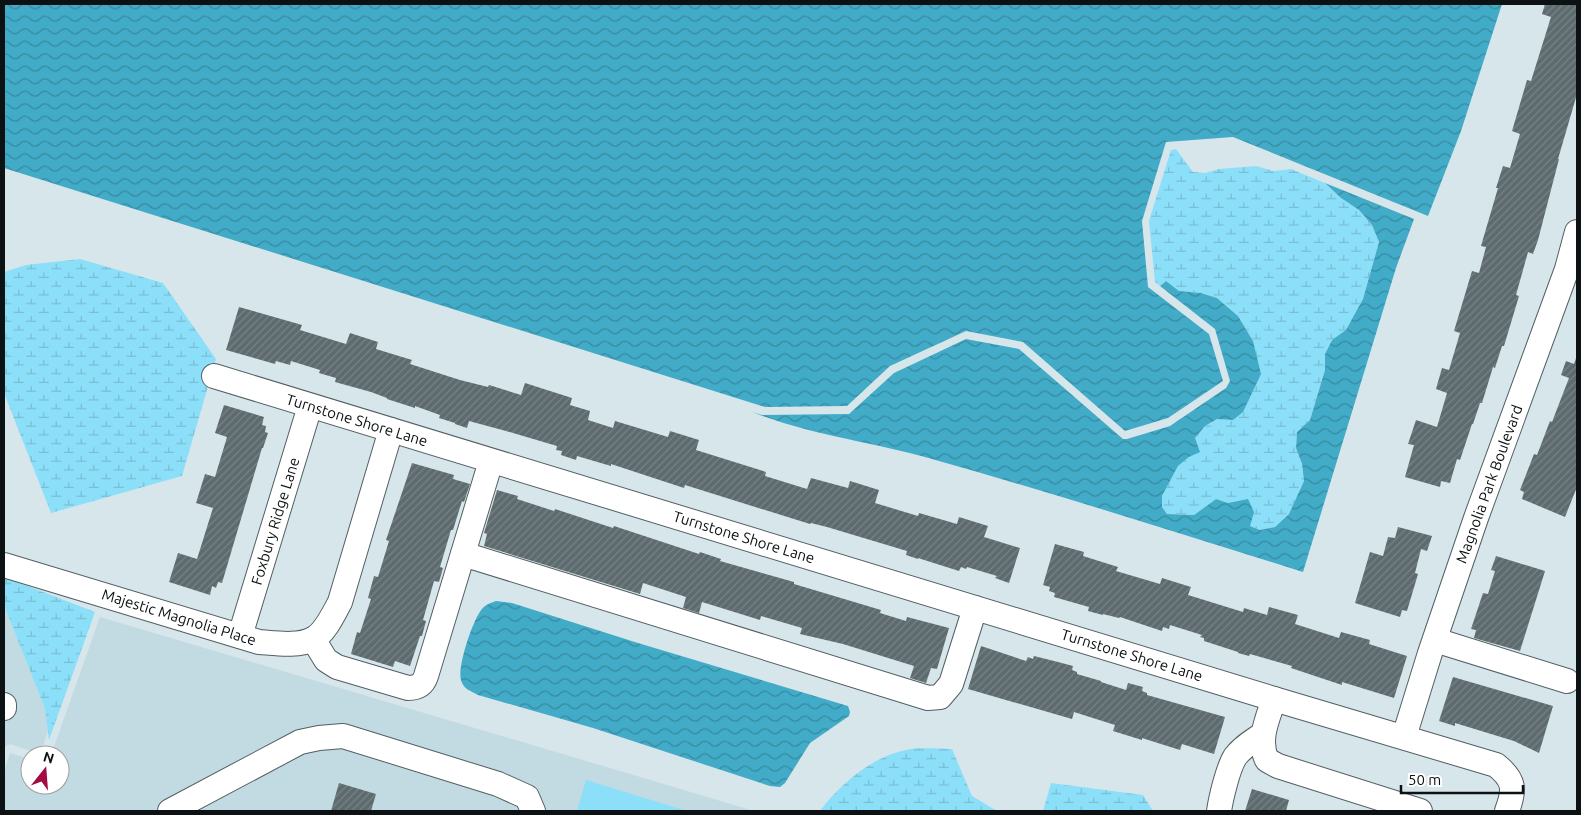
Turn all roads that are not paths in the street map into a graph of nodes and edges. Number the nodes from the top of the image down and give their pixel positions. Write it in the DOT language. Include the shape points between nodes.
graph roads {
  1 [pos="1577,232"];
  2 [pos="214,376"];
  3 [pos="310,406"];
  4 [pos="391,430"];
  5 [pos="492,461"];
  6 [pos="463,554"];
  7 [pos="4,565"];
  8 [pos="975,608"];
  9 [pos="240,636"];
  10 [pos="313,639"];
  11 [pos="1435,640"];
  12 [pos="1567,681"];
  13 [pos="1274,699"];
  14 [pos="1263,734"];
  15 [pos="1404,737"];
  16 [pos="1512,783"];
  17 [pos="170,811"];
  18 [pos="533,811"];
  19 [pos="1219,811"];
  20 [pos="1420,811"];
  21 [pos="1507,811"];
  22 [pos="1528,811"];
  1 -- 11 [label="street, Magnolia Park Boulevard"];
  2 -- 3 [label="street, Turnstone Shore Lane"];
  3 -- 4 [label="street, Turnstone Shore Lane"];
  3 -- 9 [label="street, Foxbury Ridge Lane"];
  4 -- 5 [label="street, Turnstone Shore Lane"];
  4 -- 10 [label="street" via="340,602 329,622"];
  5 -- 6 [label="street"];
  5 -- 8 [label="street, Turnstone Shore Lane"];
  6 -- 8 [label="street" via="928,698 940,697 951,684"];
  6 -- 10 [label="street" via="422,684 408,688 337,667 326,660"];
  7 -- 9 [label="street, Majestic Magnolia Place"];
  8 -- 13 [label="street, Turnstone Shore Lane"];
  9 -- 10 [label="street, Majestic Magnolia Place" via="259,642 290,644"];
  11 -- 12 [label="street"];
  11 -- 15 [label="street, Magnolia Park Boulevard"];
  13 -- 14 [label="street"];
  13 -- 15 [label="street, Turnstone Shore Lane"];
  14 -- 19 [label="street" via="1234,758"];
  14 -- 20 [label="street" via="1267,760 1278,766"];
  15 -- 16 [label="street, Turnstone Shore Lane" via="1496,766 1507,774"];
  16 -- 21 [label="street"];
  16 -- 22 [label="street, Turnstone Shore Lane"];
  17 -- 18 [label="street" via="300,742 342,736 498,784 527,797"];
}
